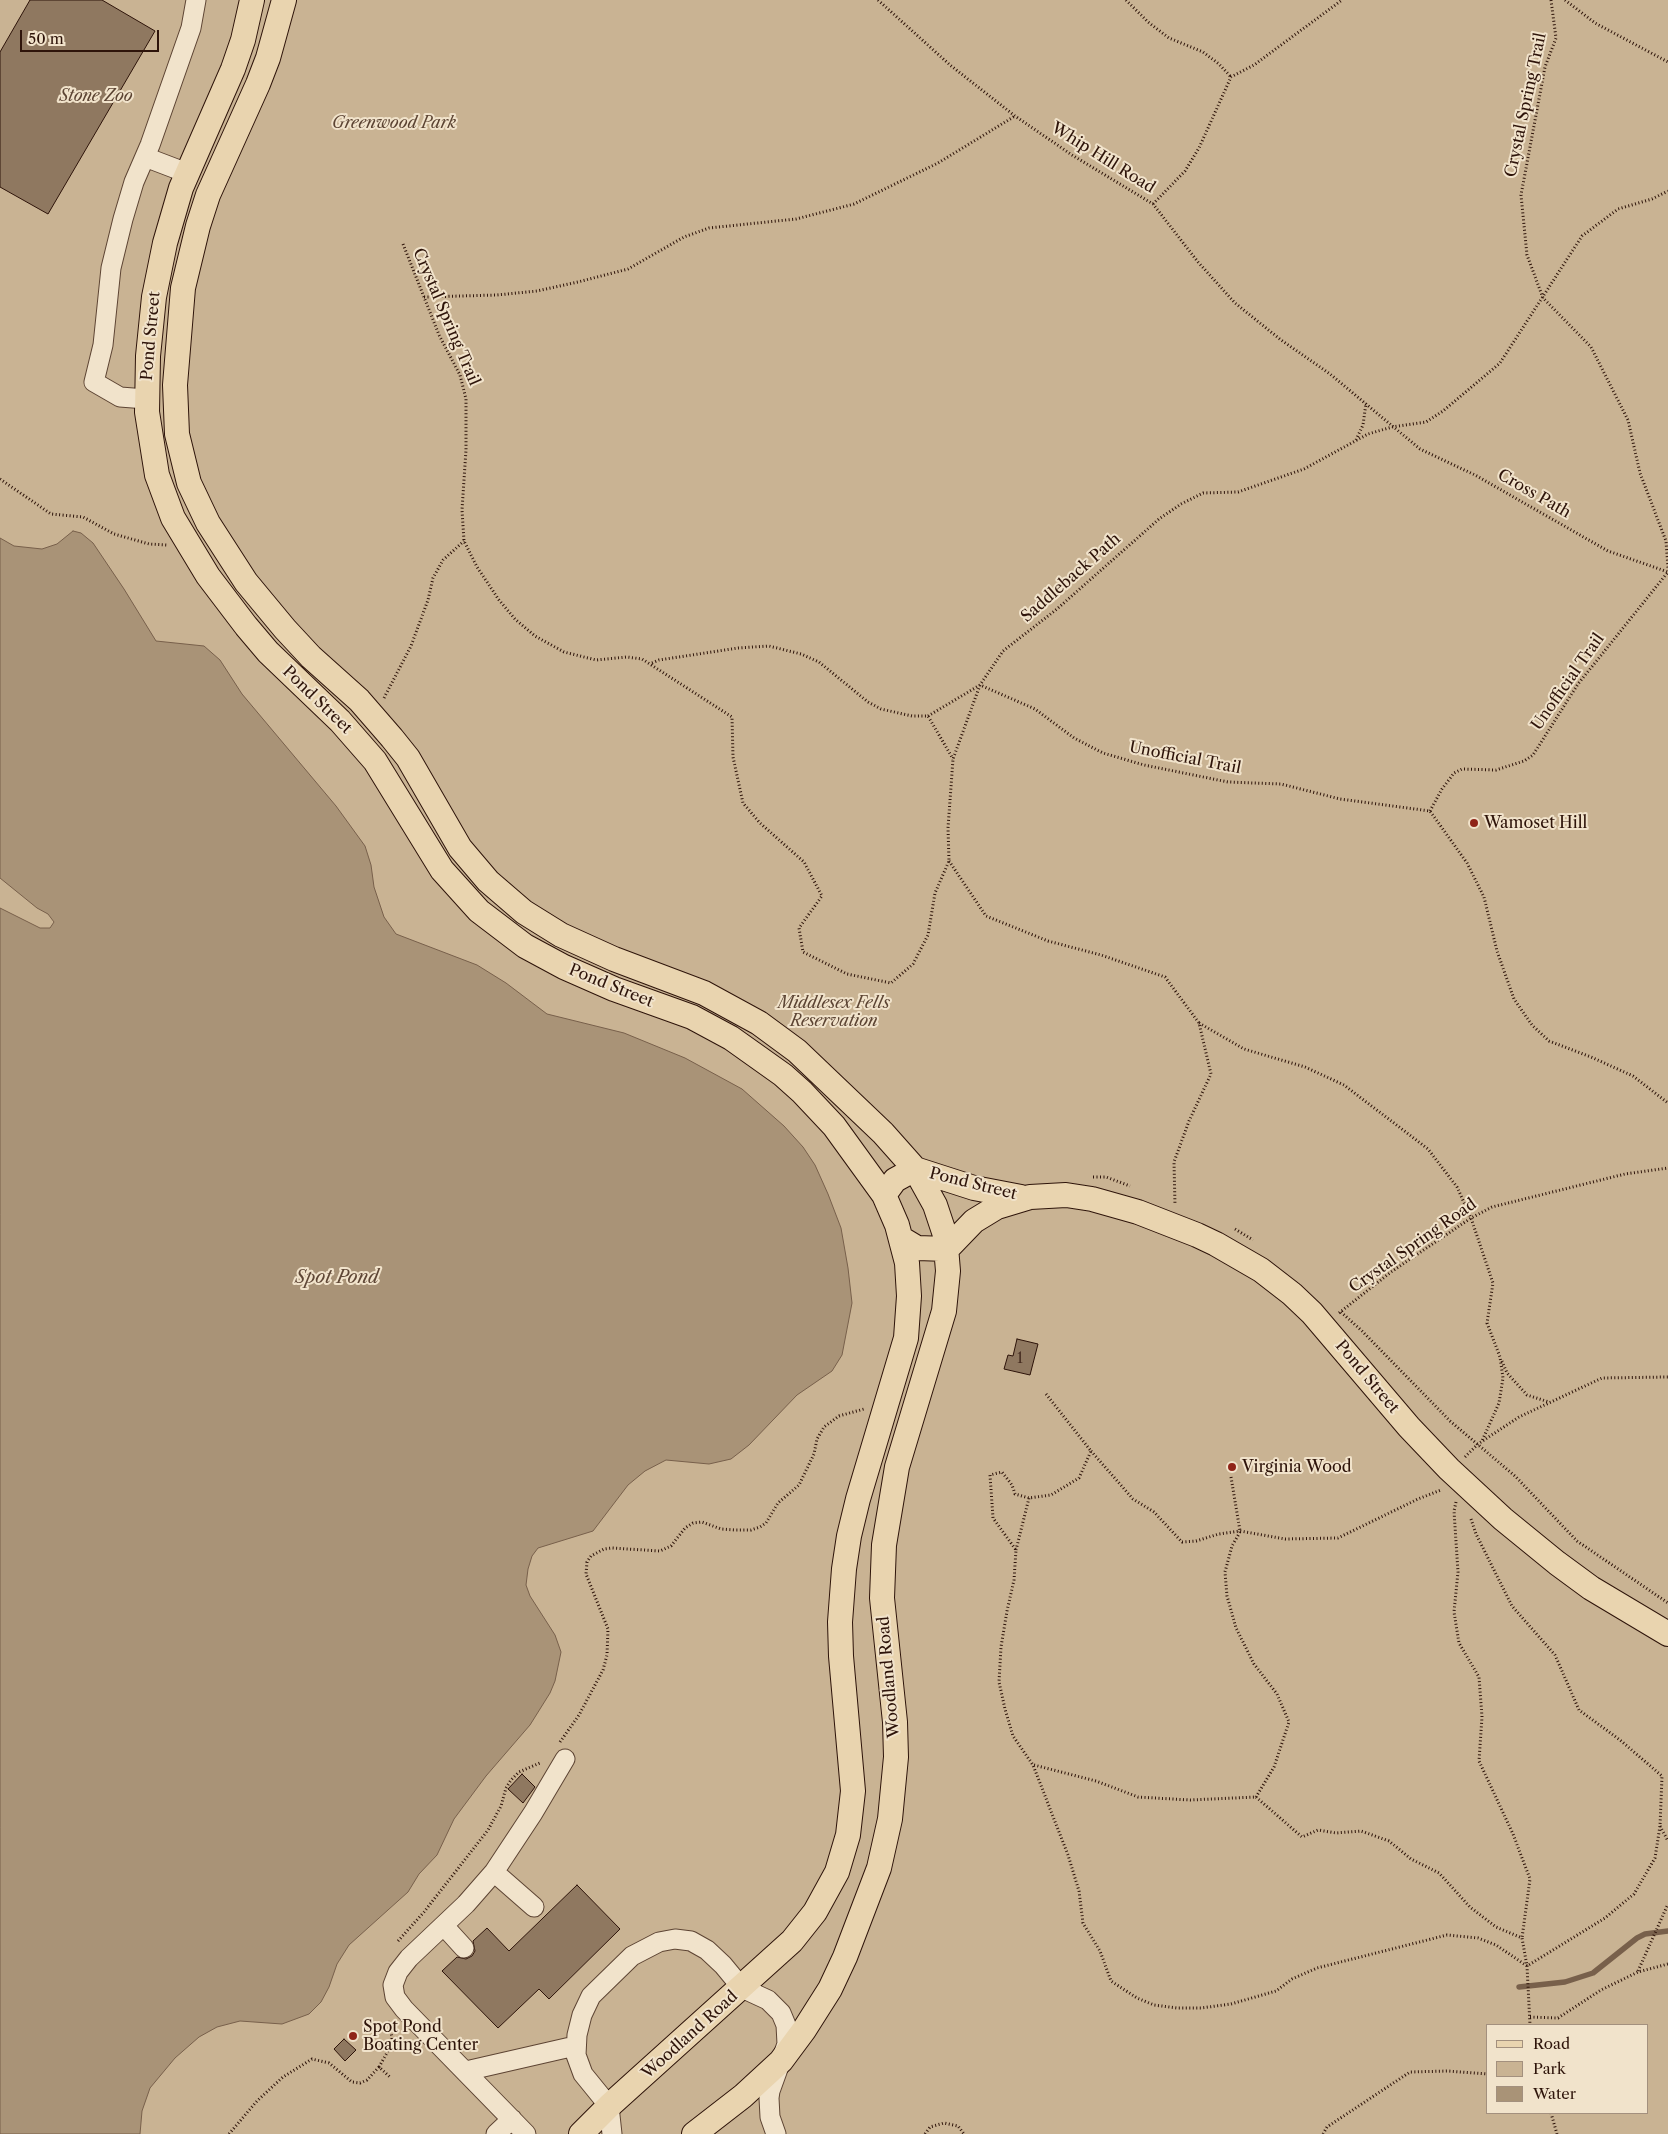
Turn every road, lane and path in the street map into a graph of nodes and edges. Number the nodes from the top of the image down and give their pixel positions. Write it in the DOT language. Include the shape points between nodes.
graph roads {
  1 [pos="196,0"];
  2 [pos="252,0"];
  3 [pos="284,0"];
  4 [pos="878,0"];
  5 [pos="1126,0"];
  6 [pos="1342,0"];
  7 [pos="1551,0"];
  8 [pos="1565,0"];
  9 [pos="1668,62"];
  10 [pos="1230,77"];
  11 [pos="1015,116"];
  12 [pos="145,157"];
  13 [pos="187,173"];
  14 [pos="1668,191"];
  15 [pos="1153,204"];
  16 [pos="403,244"];
  17 [pos="424,297"];
  18 [pos="1543,298"];
  19 [pos="146,399"];
  20 [pos="1366,402"];
  21 [pos="1392,427"];
  22 [pos="1356,441"];
  23 [pos="0,478"];
  24 [pos="464,541"];
  25 [pos="186,542"];
  26 [pos="1668,568"];
  27 [pos="1668,572"];
  28 [pos="652,664"];
  29 [pos="980,685"];
  30 [pos="928,716"];
  31 [pos="374,717"];
  32 [pos="953,759"];
  33 [pos="1430,811"];
  34 [pos="949,861"];
  35 [pos="1199,1023"];
  36 [pos="1668,1103"];
  37 [pos="1668,1168"];
  38 [pos="915,1169"];
  39 [pos="884,1195"];
  40 [pos="1030,1197"];
  41 [pos="1175,1207"];
  42 [pos="1471,1218"];
  43 [pos="902,1239"];
  44 [pos="947,1249"];
  45 [pos="1487,1323"];
  46 [pos="1324,1325"];
  47 [pos="1668,1377"];
  48 [pos="1046,1394"];
  49 [pos="1550,1402"];
  50 [pos="886,1410"];
  51 [pos="1482,1442"];
  52 [pos="1091,1451"];
  53 [pos="1231,1477"];
  54 [pos="1463,1482"];
  55 [pos="1029,1498"];
  56 [pos="1454,1511"];
  57 [pos="1472,1525"];
  58 [pos="1240,1531"];
  59 [pos="1016,1550"];
  60 [pos="1668,1634"];
  61 [pos="556,1754"];
  62 [pos="1034,1765"];
  63 [pos="1256,1797"];
  64 [pos="1660,1826"];
  65 [pos="1668,1841"];
  66 [pos="494,1872"];
  67 [pos="1668,1904"];
  68 [pos="534,1907"];
  69 [pos="444,1926"];
  70 [pos="1522,1938"];
  71 [pos="397,1941"];
  72 [pos="464,1948"];
  73 [pos="1668,1964"];
  74 [pos="1527,1966"];
  75 [pos="1638,1972"];
  76 [pos="742,1988"];
  77 [pos="387,2017"];
  78 [pos="1530,2017"];
  79 [pos="1530,2024"];
  80 [pos="575,2046"];
  81 [pos="781,2061"];
  82 [pos="379,2067"];
  83 [pos="466,2071"];
  84 [pos="1486,2074"];
  85 [pos="391,2078"];
  86 [pos="609,2106"];
  87 [pos="1551,2114"];
  88 [pos="512,2119"];
  89 [pos="229,2134"];
  90 [pos="496,2134"];
  91 [pos="526,2134"];
  92 [pos="581,2134"];
  93 [pos="612,2134"];
  94 [pos="694,2134"];
  95 [pos="776,2134"];
  96 [pos="925,2134"];
  97 [pos="964,2134"];
  98 [pos="1323,2134"];
  99 [pos="1557,2134"];
  1 -- 12 [label="street" via="191,28"];
  2 -- 13 [label="main road, Pond Street" via="233,69"];
  3 -- 31 [label="main road, Pond Street" via="258,84 208,195 187,270 176,360 177,434 194,496 234,565 285,629"];
  4 -- 11 [label="path, Whip Hill Road" via="950,65"];
  5 -- 10 [label="path" via="1169,38 1204,52"];
  6 -- 10 [label="path" via="1254,65"];
  7 -- 18 [label="path, Crystal Spring Trail" via="1556,38 1545,67 1521,195 1526,255"];
  8 -- 9 [label="path" via="1595,23"];
  10 -- 15 [label="path" via="1199,148 1185,171"];
  11 -- 15 [label="path, Whip Hill Road"];
  11 -- 17 [label="path" via="938,163 854,204 796,219 709,228 684,237 628,269 537,291"];
  12 -- 13 [label="street"];
  12 -- 19 [label="street" via="134,182 111,268 94,382 120,397"];
  13 -- 19 [label="main road, Pond Street" via="158,270"];
  14 -- 18 [label="path, Saddleback Path" via="1618,208 1582,236"];
  15 -- 20 [label="path, Whip Hill Road" via="1235,303"];
  16 -- 17 [label="path, Crystal Spring Trail"];
  17 -- 24 [label="path, Crystal Spring Trail" via="460,375 466,399"];
  18 -- 21 [label="path, Saddleback Path" via="1500,363 1473,387 1426,422"];
  18 -- 26 [label="path, Crystal Spring Trail" via="1591,347 1628,420 1640,472 1666,541"];
  19 -- 25 [label="main road, Pond Street" via="157,475"];
  20 -- 21 [label="path, Whip Hill Road"];
  20 -- 22 [label="path" via="1363,425"];
  21 -- 22 [label="path, Saddleback Path"];
  21 -- 27 [label="path, Cross Path" via="1420,449 1475,475 1608,551"];
  22 -- 29 [label="path, Saddleback Path" via="1304,470 1238,492 1204,493 1181,504 1003,651"];
  23 -- 25 [label="path" via="51,514 83,517 114,534 158,546"];
  24 -- 28 [label="path, Crystal Spring Trail" via="498,600 535,636 564,652 588,658 635,657"];
  24 -- 31 [label="path" via="443,560 433,578 411,646"];
  25 -- 39 [label="main road, Pond Street" via="216,589 268,652 340,721 375,760 442,870 479,911 525,946 564,967 692,1018 767,1062 834,1126"];
  27 -- 33 [label="path, Unofficial Trail" via="1578,684 1533,755 1496,770 1462,769 1454,773"];
  28 -- 30 [label="path" via="738,648 769,646 819,662 881,709"];
  28 -- 34 [label="path, Crystal Spring Trail" via="732,717 733,756 743,803 760,823 804,862 822,896 799,928 803,952 847,974 891,983 913,964 928,935 935,894"];
  29 -- 30 [label="path"];
  29 -- 32 [label="path, Saddleback Path"];
  29 -- 33 [label="path, Unofficial Trail" via="1035,709 1074,738 1103,752 1144,765 1228,782 1282,784 1340,799"];
  30 -- 32 [label="path"];
  31 -- 38 [label="main road, Pond Street" via="408,758 460,848 512,903 580,944 704,993 759,1023 813,1064 897,1146"];
  32 -- 34 [label="path, Saddleback Path"];
  33 -- 36 [label="path" via="1466,863 1484,897 1497,952 1514,999 1532,1024 1549,1041 1633,1076"];
  34 -- 35 [label="path" via="986,916 1048,941 1165,977"];
  35 -- 41 [label="path" via="1211,1074 1174,1162"];
  35 -- 42 [label="path" via="1244,1049 1305,1067 1344,1085 1428,1150 1456,1187"];
  37 -- 42 [label="path, Crystal Spring Road" via="1625,1174 1538,1195 1492,1207"];
  38 -- 39 [label="main road, Pond Street" via="895,1180"];
  38 -- 40 [label="main road, Pond Street" via="974,1188"];
  38 -- 44 [label="main road, Woodland Road" via="935,1205"];
  39 -- 43 [label="main road, Pond Street"];
  40 -- 44 [label="main road, Pond Street" via="991,1210 970,1225"];
  40 -- 46 [label="main road, Pond Street" via="1066,1195 1092,1199 1138,1212 1197,1235 1260,1270 1292,1294"];
  42 -- 45 [label="path" via="1493,1283"];
  42 -- 46 [label="path, Crystal Spring Road" via="1391,1272"];
  43 -- 44 [label="main road" via="917,1248"];
  43 -- 50 [label="main road, Woodland Road" via="909,1283 908,1324"];
  44 -- 81 [label="main road, Woodland Road" via="948,1282 944,1311 897,1467 884,1545 882,1598 896,1757 884,1847 845,1957 818,2009"];
  45 -- 49 [label="path" via="1507,1373 1527,1395"];
  45 -- 51 [label="path" via="1500,1357 1503,1378 1499,1403"];
  46 -- 54 [label="main road, Pond Street" via="1409,1427"];
  47 -- 49 [label="path" via="1602,1378"];
  48 -- 52 [label="path"];
  49 -- 51 [label="path" via="1519,1417"];
  50 -- 61 [label="path" via="861,1409 839,1416 824,1427 799,1485 778,1502 766,1523 760,1527 735,1530 693,1523 671,1546 660,1551 612,1548 591,1556 586,1574 608,1629 607,1656 603,1670"];
  50 -- 76 [label="main road, Woodland Road" via="858,1498 842,1586 841,1656 853,1784 846,1844 829,1888 807,1924"];
  51 -- 54 [label="path" via="1462,1463"];
  52 -- 55 [label="path" via="1079,1478 1051,1495"];
  52 -- 58 [label="path" via="1134,1499 1154,1512 1182,1542"];
  53 -- 58 [label="path"];
  54 -- 58 [label="path" via="1418,1499 1338,1538 1285,1539"];
  54 -- 60 [label="main road, Pond Street" via="1557,1563 1616,1604"];
  55 -- 59 [label="path"];
  55 -- 59 [label="path" via="1015,1494 1002,1472 990,1475 993,1518"];
  56 -- 70 [label="path" via="1458,1572 1454,1612 1459,1644 1478,1677 1482,1718 1478,1761 1513,1834 1530,1879"];
  57 -- 64 [label="path" via="1512,1606 1555,1656 1579,1710 1662,1776"];
  58 -- 63 [label="path" via="1225,1572 1227,1596 1236,1628 1254,1664 1277,1694 1289,1722 1274,1767"];
  59 -- 62 [label="path" via="999,1682 1013,1736"];
  61 -- 66 [label="street" via="533,1813"];
  61 -- 71 [label="path" via="511,1780 502,1806 488,1830"];
  62 -- 63 [label="path" via="1096,1781 1138,1797 1190,1800"];
  62 -- 74 [label="path" via="1068,1855 1079,1891 1083,1923 1100,1951 1111,1982 1137,1998 1177,2008 1232,2004 1276,1991 1292,1979 1317,1968 1447,1935 1478,1938 1496,1945"];
  63 -- 70 [label="path" via="1302,1837 1318,1830 1336,1833 1362,1831 1389,1842 1439,1873 1470,1907 1496,1926"];
  64 -- 65 [label="path"];
  64 -- 74 [label="path" via="1655,1858 1634,1894 1605,1918"];
  66 -- 68 [label="street"];
  66 -- 69 [label="street"];
  67 -- 75 [label="path"];
  69 -- 72 [label="street"];
  69 -- 83 [label="street" via="398,1972 393,1991 404,2009"];
  70 -- 74 [label="path"];
  73 -- 75 [label="path"];
  74 -- 78 [label="path"];
  75 -- 78 [label="path" via="1601,1990 1558,2018"];
  76 -- 80 [label="street" via="716,1958 695,1942 675,1938 659,1942 632,1956 591,1996 582,2015"];
  76 -- 81 [label="street" via="768,2000 781,2013 787,2038"];
  76 -- 86 [label="main road, Woodland Road"];
  77 -- 82 [label="path" via="392,2044"];
  78 -- 79 [label="path"];
  80 -- 83 [label="street"];
  80 -- 86 [label="street" via="583,2074"];
  81 -- 94 [label="main road, Woodland Road"];
  81 -- 95 [label="street" via="769,2098 770,2118"];
  82 -- 85 [label="path"];
  82 -- 89 [label="path" via="360,2083 352,2082 329,2062 312,2060 283,2077"];
  83 -- 88 [label="street"];
  84 -- 98 [label="path" via="1410,2072 1327,2127"];
  86 -- 92 [label="main road, Woodland Road"];
  86 -- 93 [label="street"];
  87 -- 99 [label="path"];
  88 -- 90 [label="street"];
  88 -- 91 [label="street"];
  96 -- 97 [label="path" via="930,2127 944,2123 958,2126"];
}
